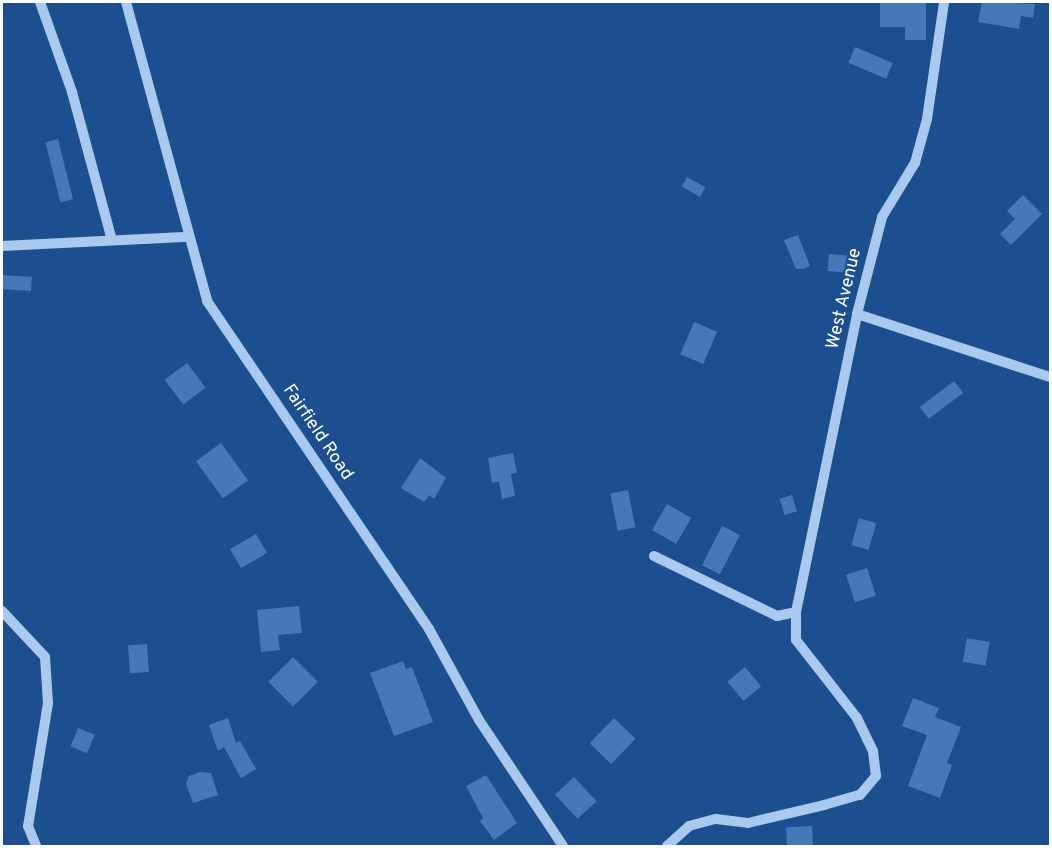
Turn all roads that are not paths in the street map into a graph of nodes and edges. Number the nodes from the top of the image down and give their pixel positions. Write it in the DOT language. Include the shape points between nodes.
graph roads {
  1 [pos="40,2"];
  2 [pos="126,2"];
  3 [pos="944,2"];
  4 [pos="189,237"];
  5 [pos="112,240"];
  6 [pos="2,246"];
  7 [pos="857,314"];
  8 [pos="1050,377"];
  9 [pos="654,556"];
  10 [pos="2,611"];
  11 [pos="796,612"];
  12 [pos="36,846"];
  13 [pos="563,846"];
  14 [pos="667,846"];
  1 -- 5 [label="street" via="72,92"];
  2 -- 4 [label="street, Fairfield Road"];
  3 -- 7 [label="street, West Avenue" via="927,119 915,163 884,210"];
  4 -- 5 [label="street"];
  4 -- 13 [label="street, Fairfield Road" via="207,302 429,629 479,720"];
  5 -- 6 [label="street"];
  7 -- 8 [label="street"];
  7 -- 11 [label="street, West Avenue"];
  9 -- 11 [label="street" via="777,616"];
  10 -- 12 [label="street" via="45,657 48,703 28,826"];
  11 -- 14 [label="street, West Avenue" via="796,640 856,718 873,751 876,777 860,795 824,805 748,823 716,819 689,826"];
}
